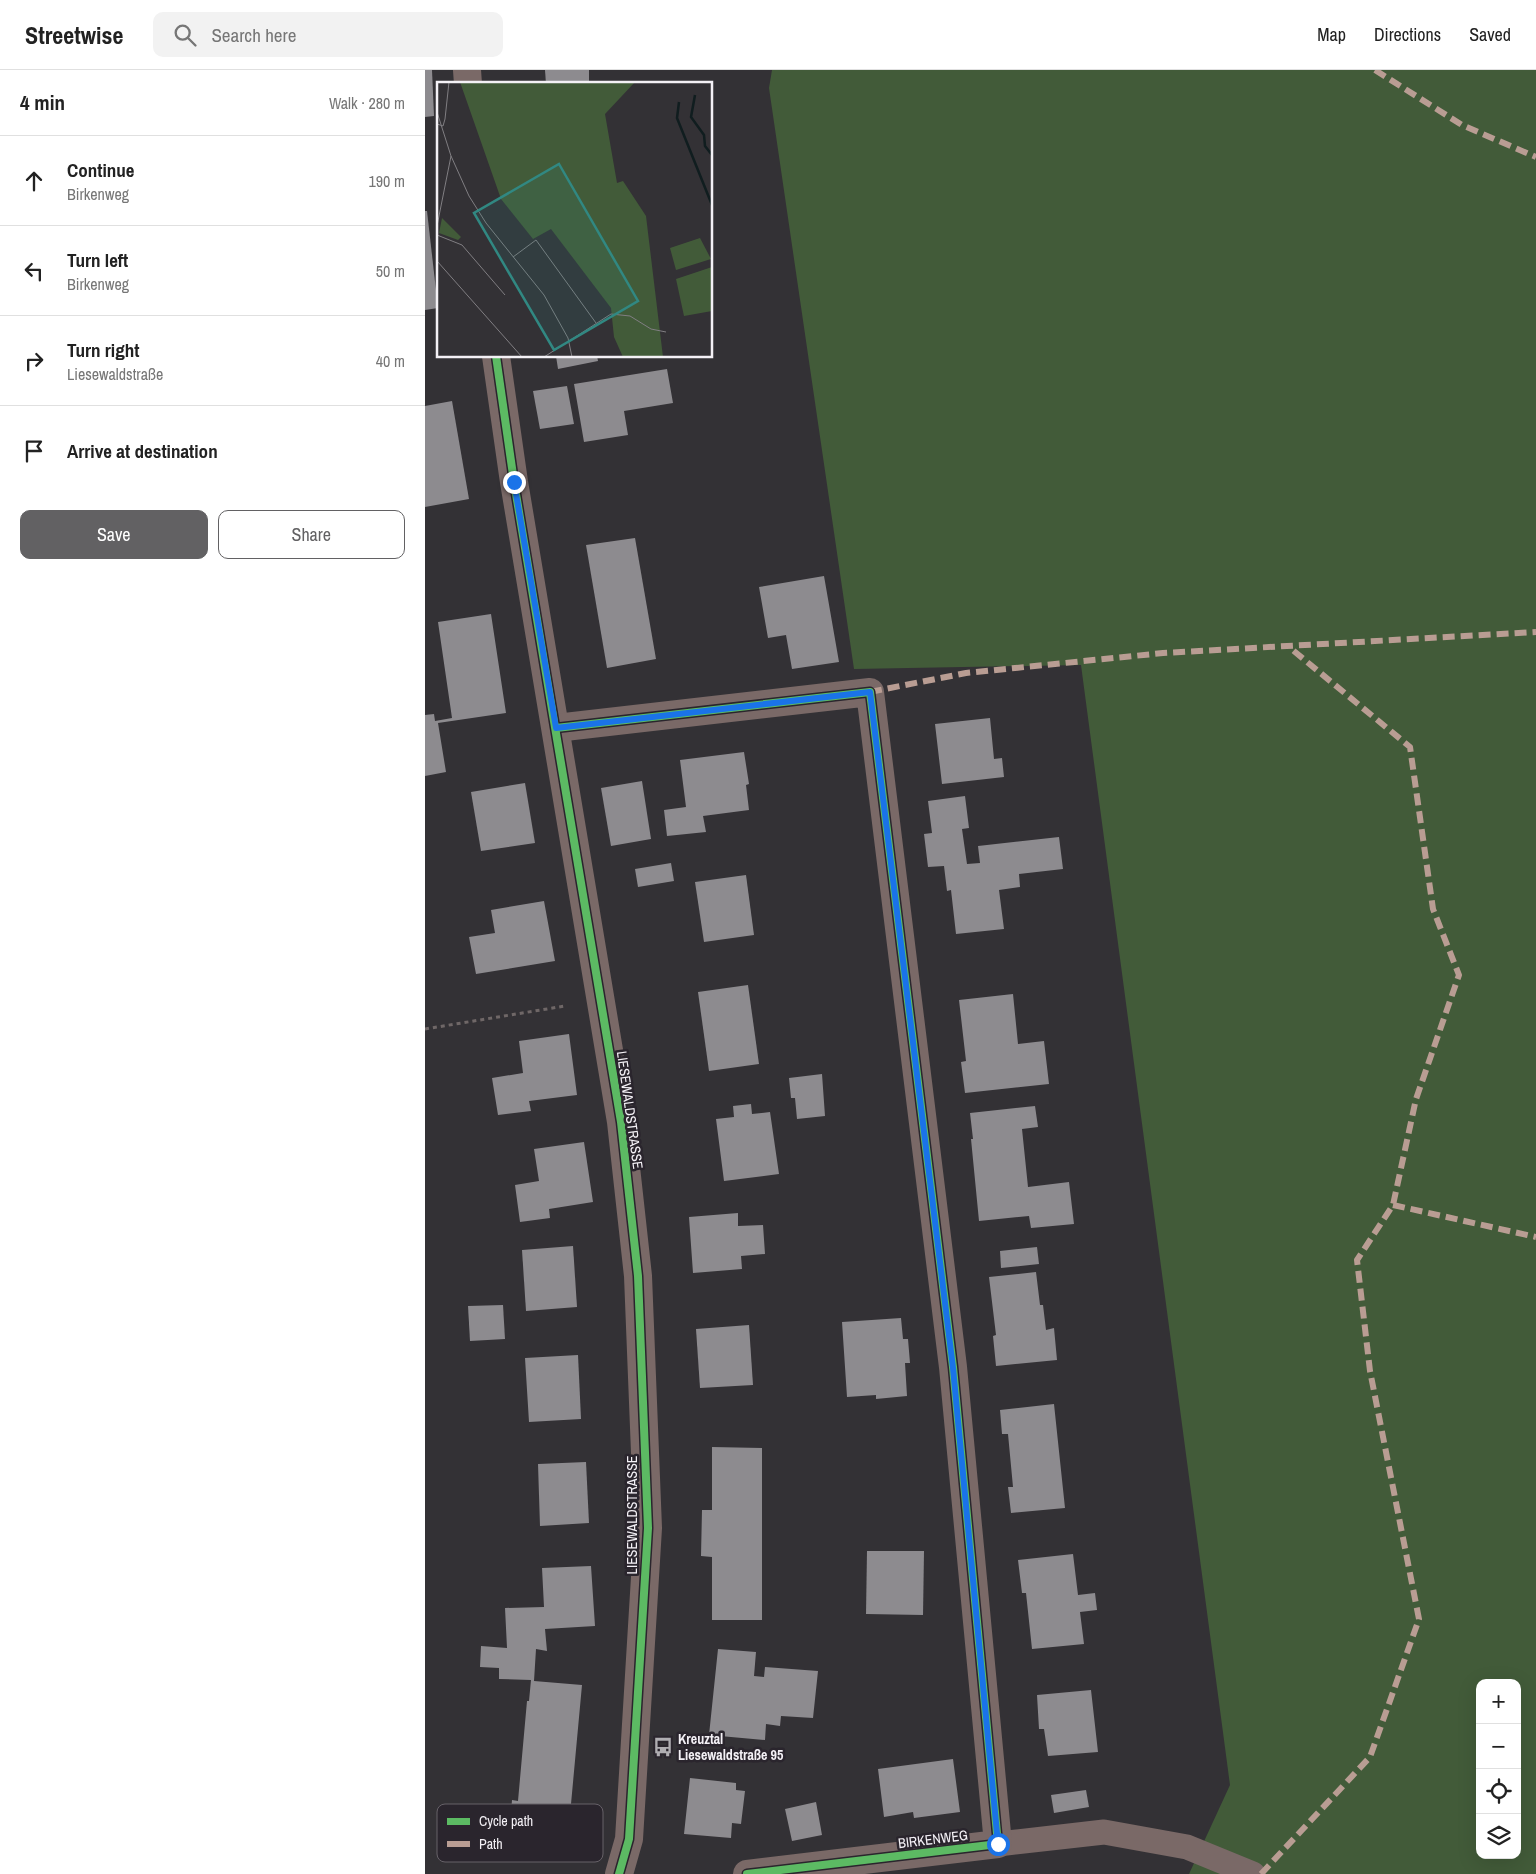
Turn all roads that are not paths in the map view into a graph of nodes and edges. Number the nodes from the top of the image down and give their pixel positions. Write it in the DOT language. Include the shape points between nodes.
graph roads {
  1 [pos="496,358"];
  2 [pos="556,728"];
  3 [pos="998,1844"];
  4 [pos="619,1874"];
  5 [pos="747,1874"];
  6 [pos="1253,1874"];
  1 -- 2 [label="street, LIESEWALDSTRASSE"];
  2 -- 3 [label="street" via="870,692 953,1368"];
  2 -- 4 [label="street, LIESEWALDSTRASSE" via="621,1122 638,1276 647,1528 629,1839"];
  3 -- 5 [label="street, BIRKENWEG"];
  3 -- 6 [label="lane" via="1104,1832 1187,1847"];
}
